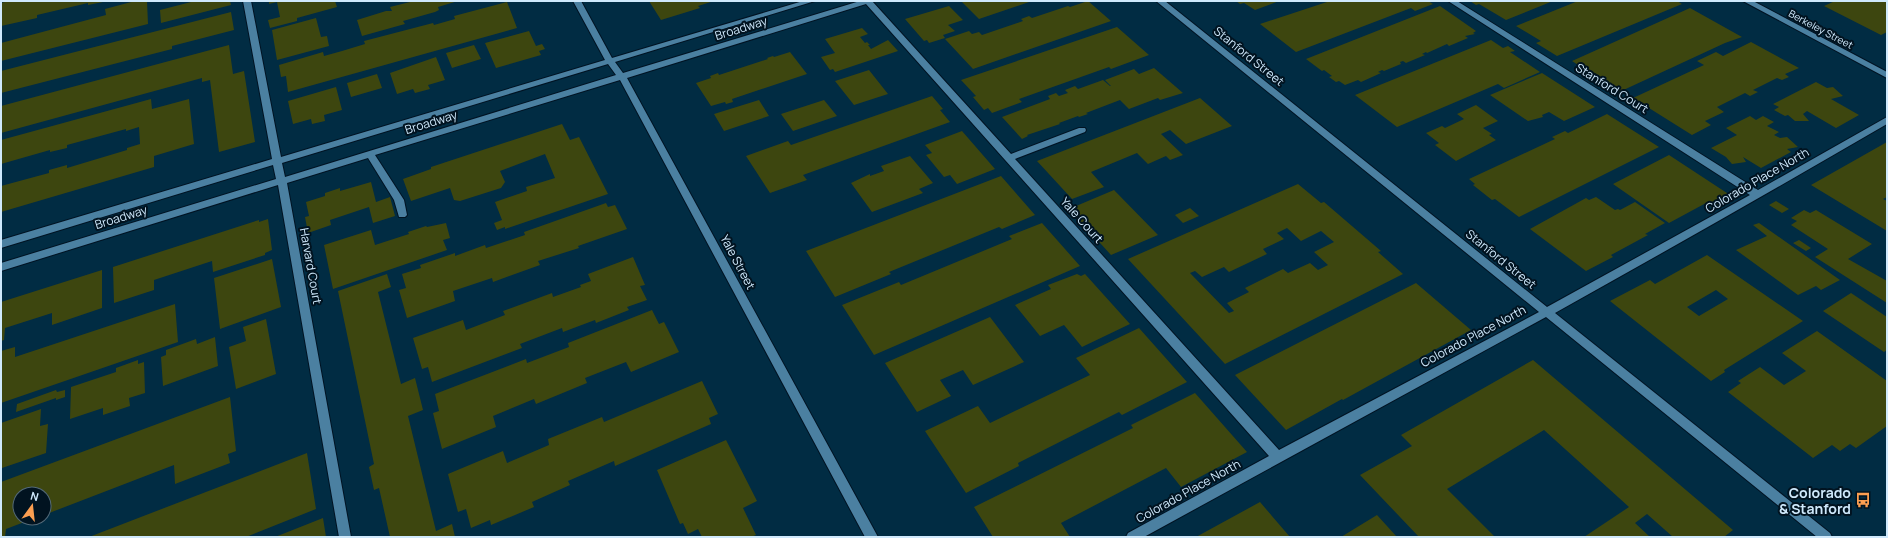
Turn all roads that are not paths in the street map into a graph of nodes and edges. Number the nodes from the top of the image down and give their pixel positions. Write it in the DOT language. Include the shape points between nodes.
graph roads {
  1 [pos="247,1"];
  2 [pos="577,1"];
  3 [pos="811,1"];
  4 [pos="868,1"];
  5 [pos="1160,1"];
  6 [pos="1452,1"];
  7 [pos="1746,1"];
  8 [pos="610,62"];
  9 [pos="1887,75"];
  10 [pos="622,77"];
  11 [pos="1887,120"];
  12 [pos="1082,130"];
  13 [pos="370,154"];
  14 [pos="1009,158"];
  15 [pos="276,161"];
  16 [pos="282,180"];
  17 [pos="1758,195"];
  18 [pos="402,215"];
  19 [pos="1,244"];
  20 [pos="1,267"];
  21 [pos="1547,312"];
  22 [pos="1277,456"];
  23 [pos="345,537"];
  24 [pos="872,537"];
  25 [pos="1132,537"];
  26 [pos="1826,537"];
  1 -- 15 [label="street, Harvard Court"];
  2 -- 8 [label="street, Yale Street"];
  3 -- 8 [label="street, Broadway"];
  4 -- 10 [label="street, Broadway"];
  4 -- 14 [label="street, Yale Court"];
  5 -- 21 [label="street, Stanford Street"];
  6 -- 17 [label="street, Stanford Court"];
  7 -- 9 [label="street, Berkeley Street"];
  8 -- 10 [label="street, Yale Street"];
  8 -- 15 [label="street, Broadway"];
  10 -- 13 [label="street, Broadway"];
  10 -- 24 [label="street, Yale Street"];
  11 -- 17 [label="street, Colorado Place North"];
  12 -- 14 [label="street"];
  13 -- 16 [label="street, Broadway"];
  13 -- 18 [label="street" via="399,200"];
  14 -- 22 [label="street, Yale Court"];
  15 -- 16 [label="street, Harvard Court"];
  15 -- 19 [label="street, Broadway"];
  16 -- 20 [label="street, Broadway"];
  16 -- 23 [label="street, Harvard Court"];
  17 -- 21 [label="street, Colorado Place North"];
  21 -- 22 [label="street, Colorado Place North"];
  21 -- 26 [label="street, Stanford Street"];
  22 -- 25 [label="street, Colorado Place North"];
}
